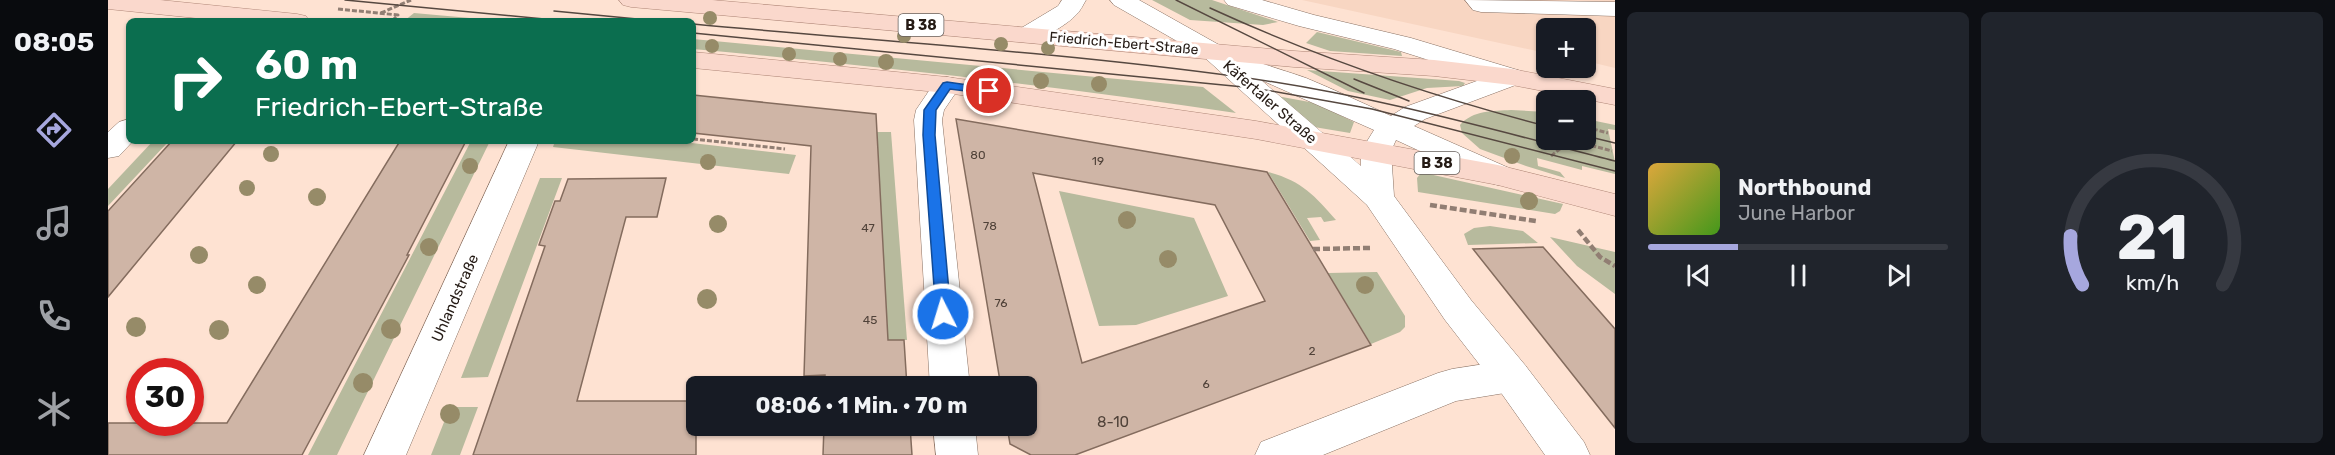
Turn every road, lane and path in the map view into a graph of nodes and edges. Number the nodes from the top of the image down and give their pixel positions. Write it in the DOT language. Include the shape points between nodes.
graph roads {
  1 [pos="411,0"];
  2 [pos="631,0"];
  3 [pos="1074,0"];
  4 [pos="1122,0"];
  5 [pos="1236,0"];
  6 [pos="1477,0"];
  7 [pos="108,2"];
  8 [pos="338,9"];
  9 [pos="1615,9"];
  10 [pos="381,13"];
  11 [pos="237,18"];
  12 [pos="395,18"];
  13 [pos="1027,35"];
  14 [pos="1212,51"];
  15 [pos="696,60"];
  16 [pos="1512,77"];
  17 [pos="947,85"];
  18 [pos="1615,97"];
  19 [pos="1596,130"];
  20 [pos="126,131"];
  21 [pos="1608,133"];
  22 [pos="696,139"];
  23 [pos="1313,139"];
  24 [pos="1384,139"];
  25 [pos="523,144"];
  26 [pos="1596,147"];
  27 [pos="108,149"];
  28 [pos="785,149"];
  29 [pos="1612,151"];
  30 [pos="1378,197"];
  31 [pos="1615,205"];
  32 [pos="1543,223"];
  33 [pos="1412,248"];
  34 [pos="1313,249"];
  35 [pos="948,376"];
  36 [pos="1511,376"];
  37 [pos="955,436"];
  38 [pos="386,455"];
  39 [pos="957,455"];
  40 [pos="1276,455"];
  41 [pos="1569,455"];
  1 -- 10 [label="path"];
  2 -- 13 [label="main road, Friedrich-Ebert-Straße / B 38"];
  3 -- 13 [label="main road" via="1067,11"];
  4 -- 14 [label="main road, Käfertaler Straße"];
  5 -- 16 [label="main road" via="1402,43"];
  6 -- 9 [label="main road" via="1481,4"];
  7 -- 11 [label="main road"];
  8 -- 10 [label="path"];
  10 -- 12 [label="path" via="398,15"];
  13 -- 14 [label="main road, Friedrich-Ebert-Straße / B 38"];
  14 -- 16 [label="main road, Friedrich-Ebert-Straße / B 38"];
  14 -- 23 [label="main road, Käfertaler Straße"];
  14 -- 24 [label="main road" via="1299,86"];
  15 -- 17 [label="main road, B 38"];
  16 -- 18 [label="main road, Friedrich-Ebert-Straße / B 38"];
  16 -- 24 [label="main road" via="1415,113"];
  17 -- 23 [label="main road, B 38"];
  17 -- 35 [label="main road" via="930,110 928,120"];
  19 -- 21 [label="path"];
  20 -- 27 [label="main road"];
  22 -- 28 [label="path"];
  23 -- 24 [label="main road, B 38"];
  23 -- 30 [label="main road, Käfertaler Straße"];
  24 -- 30 [label="main road"];
  24 -- 31 [label="main road, B 38" via="1498,175"];
  25 -- 38 [label="main road, Uhlandstraße"];
  26 -- 29 [label="path"];
  30 -- 32 [label="path"];
  30 -- 33 [label="main road, Käfertaler Straße"];
  33 -- 34 [label="path"];
  33 -- 36 [label="main road, Käfertaler Straße"];
  36 -- 40 [label="main road" via="1452,385"];
  36 -- 41 [label="main road, Käfertaler Straße"];
  37 -- 39 [label="main road"];
}
